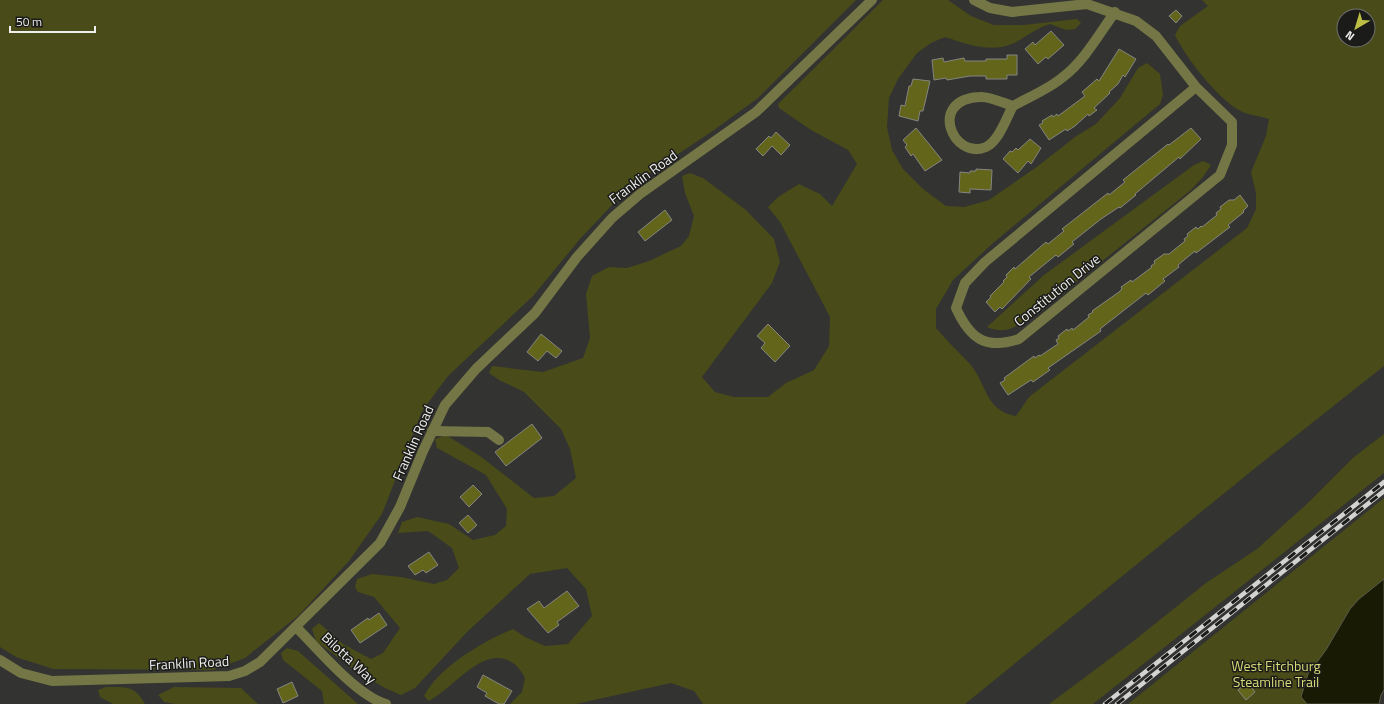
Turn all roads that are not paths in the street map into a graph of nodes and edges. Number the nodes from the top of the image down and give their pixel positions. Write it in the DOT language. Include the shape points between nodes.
graph roads {
  1 [pos="872,0"];
  2 [pos="974,0"];
  3 [pos="1115,12"];
  4 [pos="1196,86"];
  5 [pos="1012,106"];
  6 [pos="432,431"];
  7 [pos="499,440"];
  8 [pos="297,628"];
  9 [pos="0,660"];
  10 [pos="386,704"];
  1 -- 6 [label="street, Franklin Road" via="756,112 640,194 612,218 577,257 531,317 476,369 450,398"];
  2 -- 3 [label="street, Constitution Drive" via="990,8 1012,12 1087,4"];
  3 -- 4 [label="street, Constitution Drive" via="1136,20 1156,36"];
  3 -- 5 [label="street" via="1075,66 1062,78"];
  4 -- 4 [label="street, Constitution Drive" via="985,262 965,283 956,308 962,322 977,338 991,344 1003,344 1019,339 1220,174 1232,145 1232,122"];
  5 -- 5 [label="street" via="981,96 959,102 951,113 949,124 952,135 962,144 976,149 986,147 995,140"];
  6 -- 7 [label="street" via="488,432"];
  6 -- 8 [label="street, Franklin Road" via="385,537"];
  8 -- 9 [label="street, Franklin Road" via="260,662 245,671 229,676 52,681 21,673"];
  8 -- 10 [label="street, Bilotta Way" via="354,685"];
}
